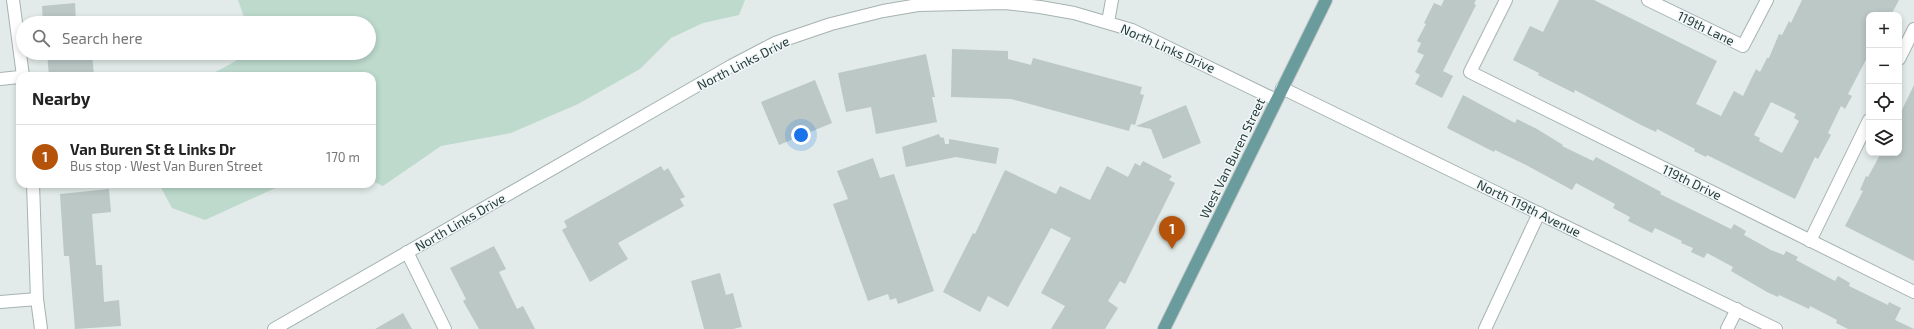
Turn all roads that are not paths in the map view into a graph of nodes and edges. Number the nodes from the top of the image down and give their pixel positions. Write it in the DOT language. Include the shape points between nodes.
graph roads {
  1 [pos="13,0"];
  2 [pos="1112,0"];
  3 [pos="1326,0"];
  4 [pos="1506,0"];
  5 [pos="1648,0"];
  6 [pos="1767,0"];
  7 [pos="1108,22"];
  8 [pos="16,23"];
  9 [pos="1914,29"];
  10 [pos="1902,53"];
  11 [pos="21,60"];
  12 [pos="22,72"];
  13 [pos="16,77"];
  14 [pos="0,79"];
  15 [pos="1282,88"];
  16 [pos="1276,100"];
  17 [pos="1866,126"];
  18 [pos="33,188"];
  19 [pos="1539,213"];
  20 [pos="1810,241"];
  21 [pos="407,252"];
  22 [pos="1914,292"];
  23 [pos="37,299"];
  24 [pos="0,302"];
  25 [pos="1737,309"];
  26 [pos="41,329"];
  27 [pos="274,329"];
  28 [pos="445,329"];
  29 [pos="1164,329"];
  30 [pos="1485,329"];
  31 [pos="1728,329"];
  32 [pos="1776,329"];
  1 -- 8 [label="street"];
  2 -- 7 [label="street"];
  3 -- 15 [label="main road, West Van Buren Street"];
  4 -- 20 [label="street, 119th Drive" via="1470,72"];
  5 -- 6 [label="street, 119th Lane" via="1743,46"];
  7 -- 16 [label="street, North Links Drive" via="1151,38"];
  7 -- 21 [label="street, North Links Drive" via="1040,7 1005,3 918,5 831,24 775,43 731,66"];
  9 -- 10 [label="street"];
  11 -- 12 [label="street"];
  13 -- 14 [label="street"];
  15 -- 16 [label="main road, West Van Buren Street"];
  15 -- 19 [label="street, North 119th Avenue"];
  16 -- 29 [label="main road, West Van Buren Street"];
  17 -- 20 [label="street"];
  18 -- 23 [label="street"];
  19 -- 25 [label="street, North 119th Avenue"];
  19 -- 30 [label="street"];
  20 -- 22 [label="street, 119th Drive"];
  21 -- 27 [label="street, North Links Drive"];
  21 -- 28 [label="street"];
  23 -- 24 [label="street"];
  23 -- 26 [label="street"];
  25 -- 31 [label="street"];
  25 -- 32 [label="street, North 119th Avenue"];
}
